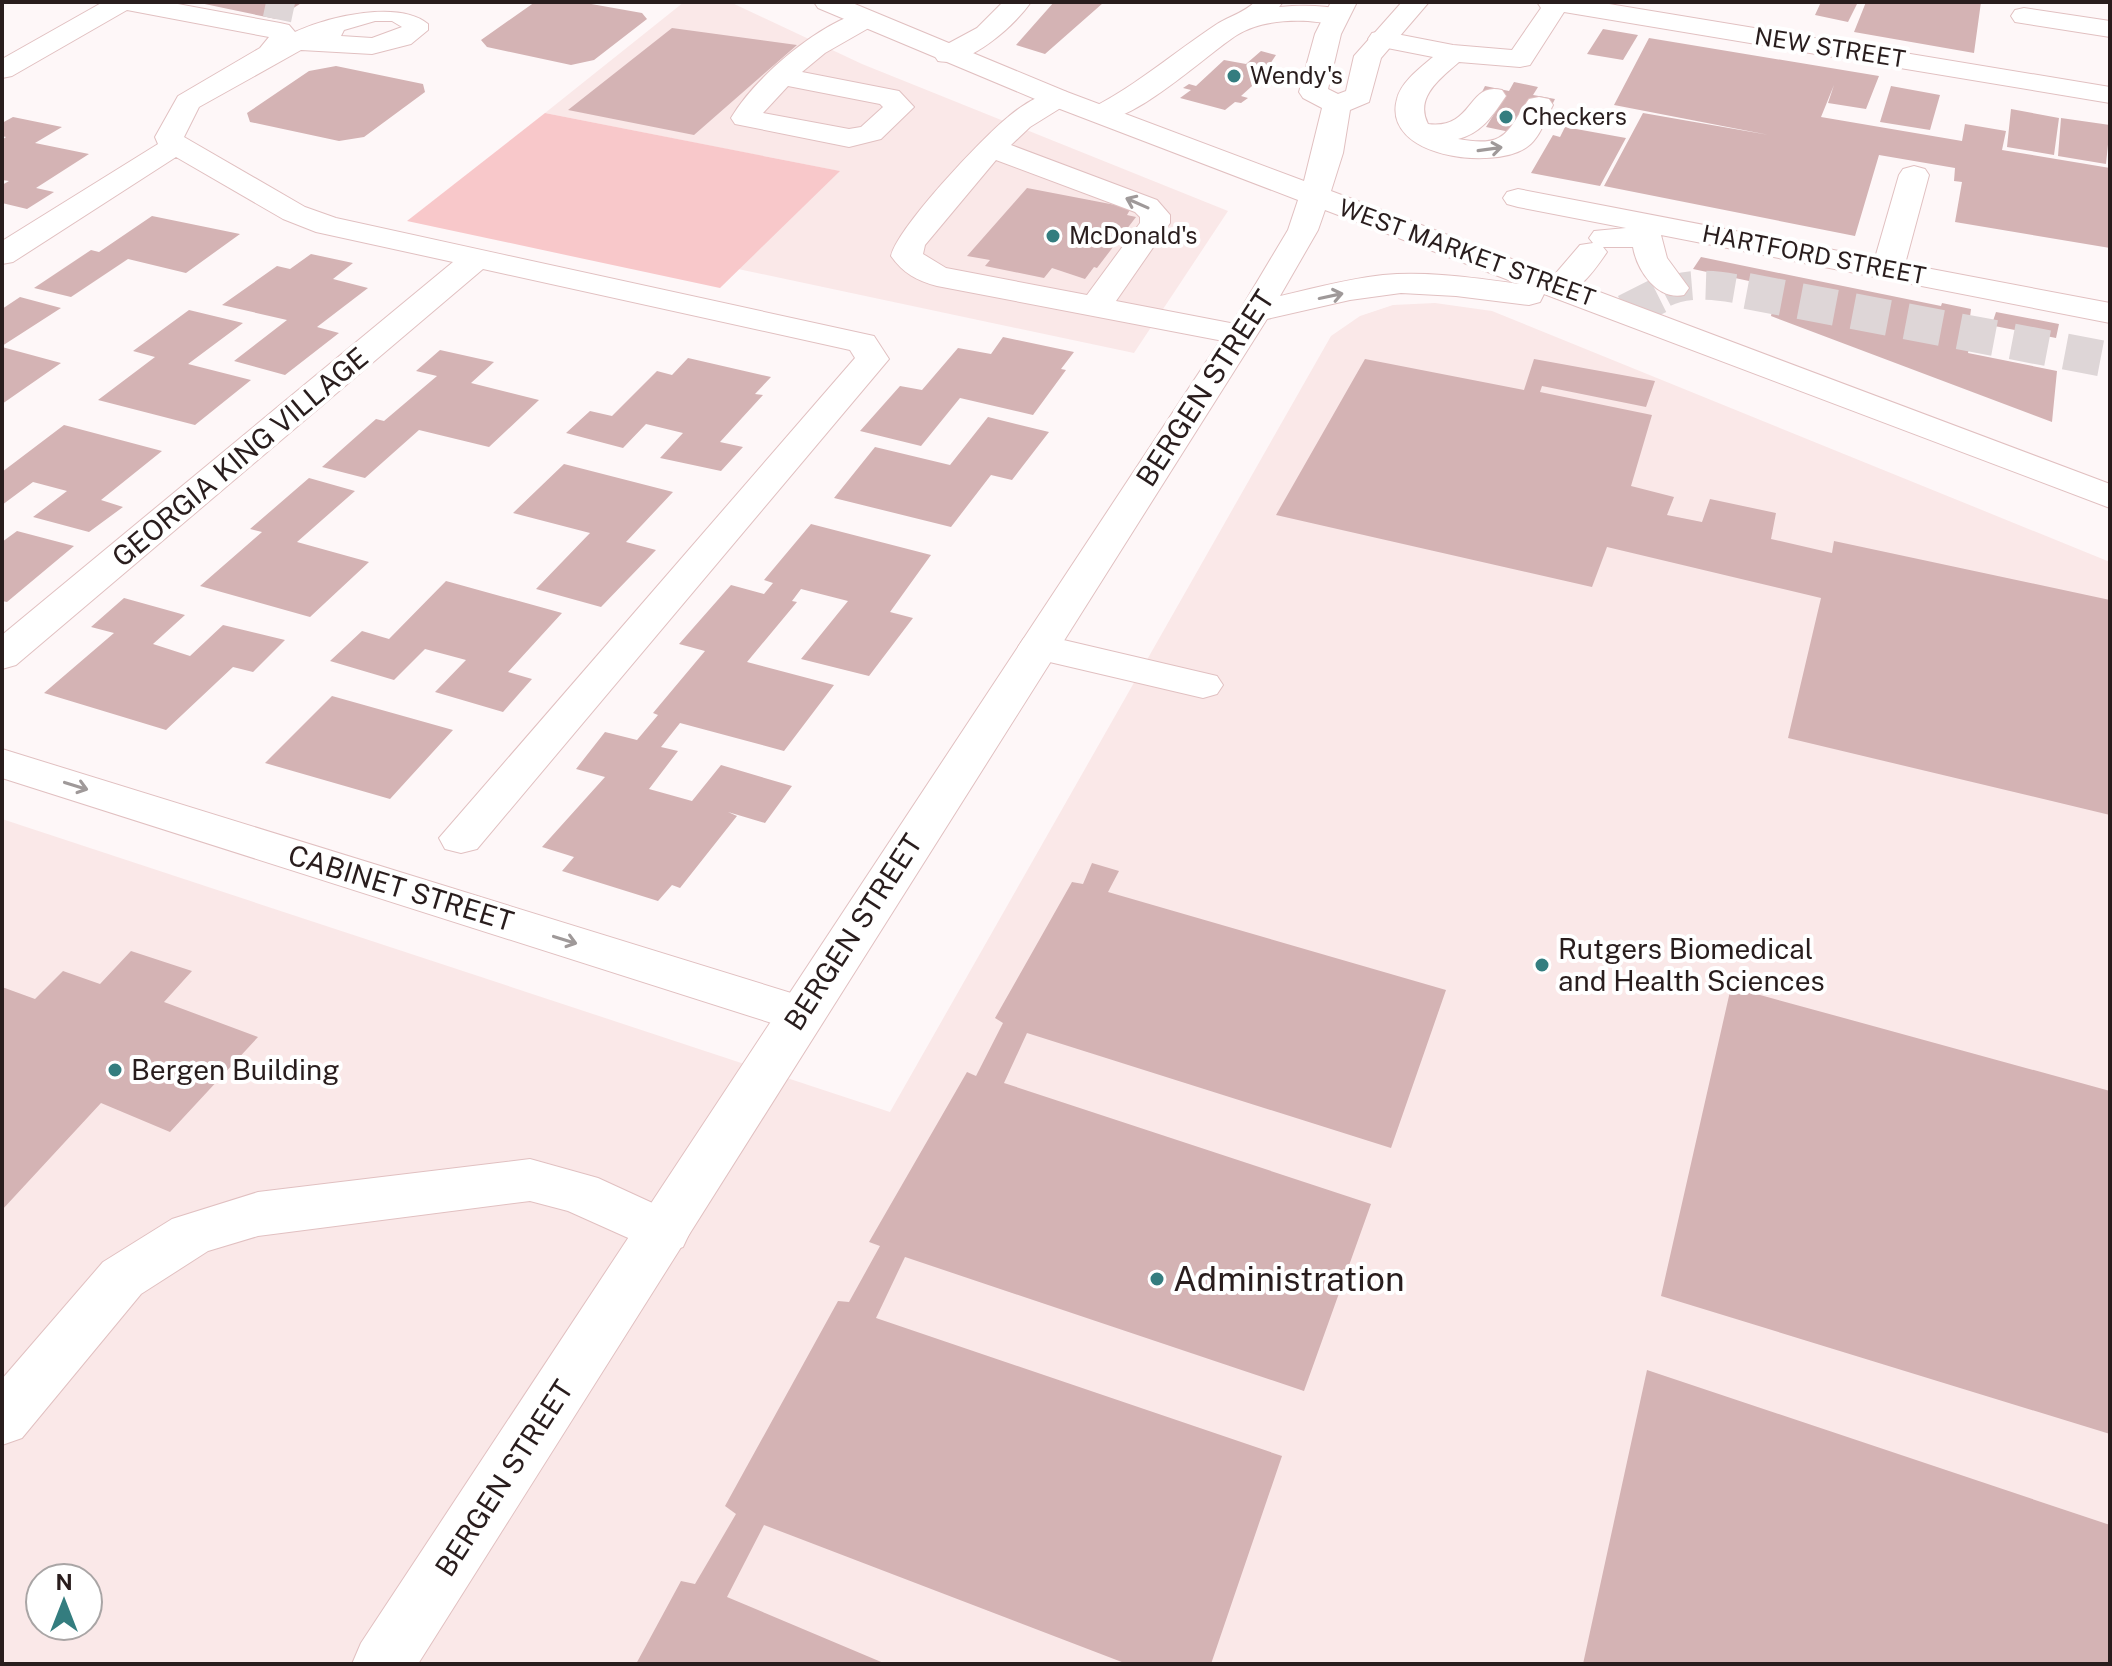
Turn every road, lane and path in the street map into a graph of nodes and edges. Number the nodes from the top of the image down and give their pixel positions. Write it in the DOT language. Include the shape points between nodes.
graph roads {
  1 [pos="827,2"];
  2 [pos="1018,2"];
  3 [pos="1416,2"];
  4 [pos="1554,3"];
  5 [pos="116,6"];
  6 [pos="1262,9"];
  7 [pos="1340,9"];
  8 [pos="2024,16"];
  9 [pos="865,19"];
  10 [pos="408,23"];
  11 [pos="2110,29"];
  12 [pos="1381,39"];
  13 [pos="280,41"];
  14 [pos="1453,53"];
  15 [pos="948,55"];
  16 [pos="2,70"];
  17 [pos="782,77"];
  18 [pos="1539,80"];
  19 [pos="2110,95"];
  20 [pos="1057,98"];
  21 [pos="1337,105"];
  22 [pos="1102,114"];
  23 [pos="1422,134"];
  24 [pos="175,146"];
  25 [pos="991,148"];
  26 [pos="1914,175"];
  27 [pos="1314,196"];
  28 [pos="1518,198"];
  29 [pos="1651,231"];
  30 [pos="2,255"];
  31 [pos="477,258"];
  32 [pos="1888,269"];
  33 [pos="1560,287"];
  34 [pos="1673,288"];
  35 [pos="1601,303"];
  36 [pos="1095,307"];
  37 [pos="2110,313"];
  38 [pos="1247,323"];
  39 [pos="2110,497"];
  40 [pos="1038,647"];
  41 [pos="2,656"];
  42 [pos="1203,685"];
  43 [pos="2,763"];
  44 [pos="461,838"];
  45 [pos="800,1014"];
  46 [pos="664,1232"];
  47 [pos="2,1420"];
  48 [pos="383,1664"];
  1 -- 9 [label="main road, WEST MARKET STREET"];
  2 -- 15 [label="main road" via="986,34"];
  3 -- 12 [label="main road"];
  4 -- 18 [label="main road"];
  4 -- 19 [label="main road, NEW STREET"];
  5 -- 13 [label="main road" via="196,34"];
  5 -- 16 [label="main road"];
  6 -- 7 [label="main road"];
  6 -- 22 [label="main road" via="1142,93"];
  7 -- 21 [label="main road" via="1313,92"];
  8 -- 11 [label="main road"];
  9 -- 15 [label="main road, WEST MARKET STREET"];
  9 -- 17 [label="main road" via="820,41"];
  10 -- 13 [label="main road" via="402,40 376,47 339,30"];
  12 -- 14 [label="main road"];
  12 -- 21 [label="main road" via="1368,56 1359,96"];
  13 -- 24 [label="main road" via="188,102 169,137"];
  14 -- 18 [label="main road"];
  14 -- 23 [label="main road" via="1410,101 1411,119"];
  15 -- 20 [label="main road, WEST MARKET STREET"];
  18 -- 23 [label="main road" via="1495,92 1459,133"];
  23 -- 18 [label="main road, one-way" via="1460,149 1502,147 1519,139"];
  20 -- 22 [label="main road, WEST MARKET STREET"];
  20 -- 25 [label="main road" via="1020,121"];
  21 -- 27 [label="main road, BERGEN STREET"];
  22 -- 27 [label="main road, WEST MARKET STREET"];
  24 -- 30 [label="main road"];
  24 -- 31 [label="main road" via="308,219"];
  36 -- 25 [label="main road, one-way" via="1155,223 1155,215 1146,206"];
  25 -- 36 [label="main road" via="910,243 907,256 937,276"];
  26 -- 32 [label="main road"];
  27 -- 33 [label="main road, WEST MARKET STREET"];
  27 -- 38 [label="main road, BERGEN STREET" via="1303,230"];
  28 -- 29 [label="main road, HARTFORD STREET"];
  29 -- 32 [label="main road, HARTFORD STREET"];
  29 -- 33 [label="main road" via="1598,245"];
  29 -- 34 [label="main road" via="1651,259"];
  31 -- 41 [label="main road, GEORGIA KING VILLAGE"];
  31 -- 44 [label="main road" via="862,343 872,359"];
  32 -- 37 [label="main road, HARTFORD STREET"];
  33 -- 35 [label="main road, WEST MARKET STREET"];
  38 -- 35 [label="main road, one-way" via="1360,289 1403,284 1445,283"];
  35 -- 39 [label="main road, WEST MARKET STREET"];
  36 -- 38 [label="main road"];
  38 -- 40 [label="main road, BERGEN STREET"];
  40 -- 42 [label="main road"];
  40 -- 45 [label="main road, BERGEN STREET"];
  43 -- 45 [label="main road, CABINET STREET, one-way"];
  45 -- 46 [label="main road, BERGEN STREET"];
  46 -- 47 [label="main road" via="580,1193 530,1180 258,1214 191,1235 122,1278"];
  46 -- 48 [label="main road, BERGEN STREET"];
}
